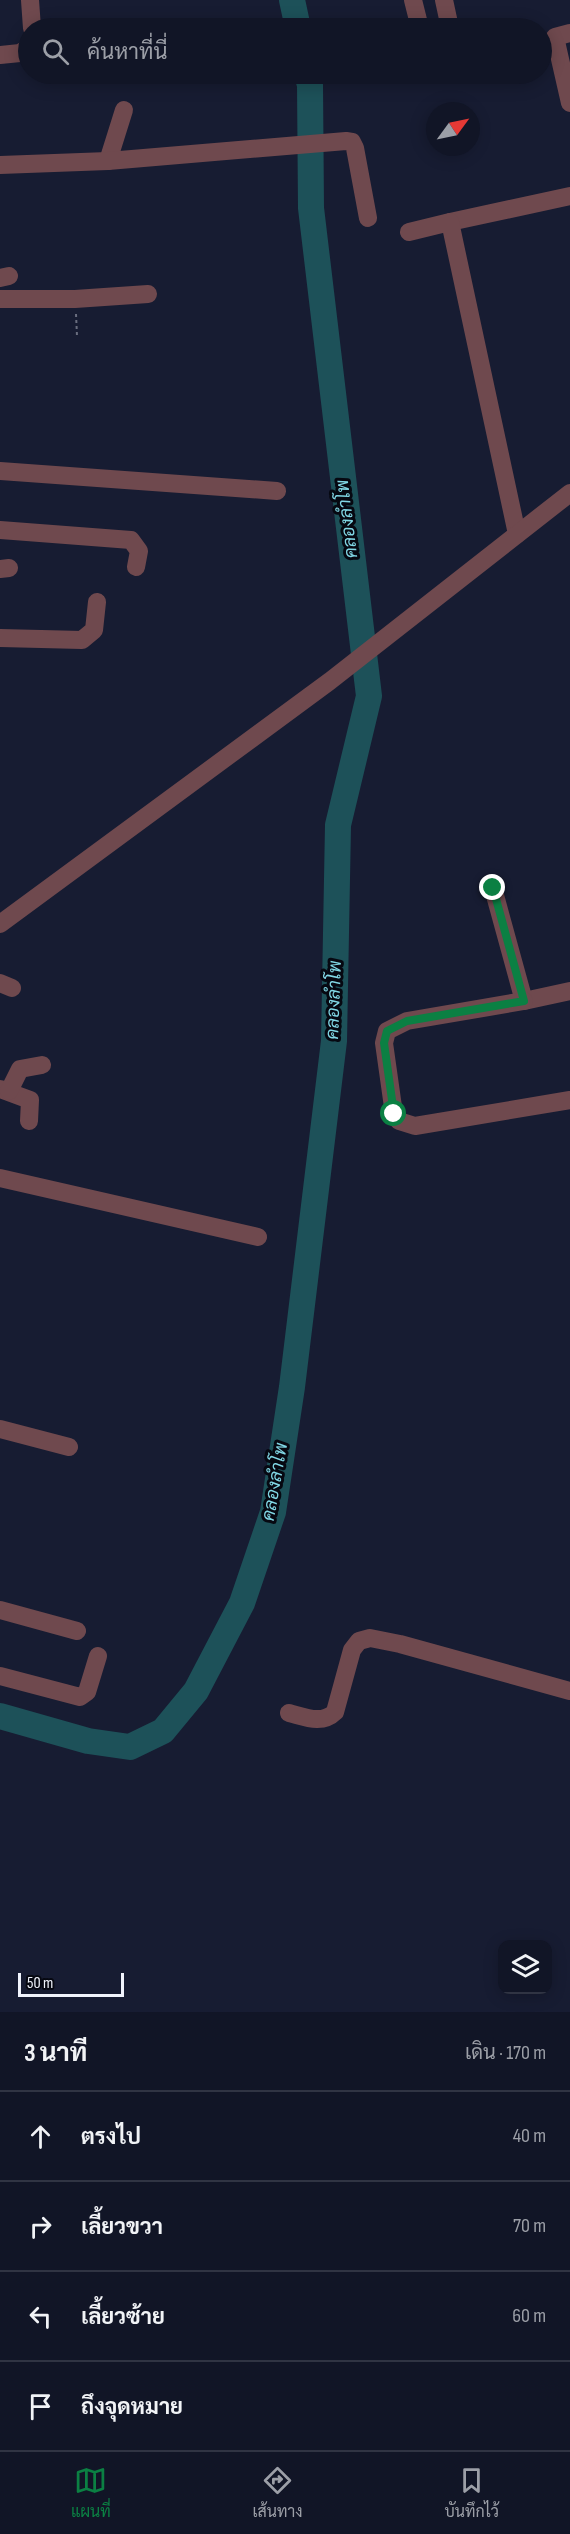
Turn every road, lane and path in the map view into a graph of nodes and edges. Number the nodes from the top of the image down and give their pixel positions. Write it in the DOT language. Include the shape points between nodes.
graph roads {
  1 [pos="30,0"];
  2 [pos="413,0"];
  3 [pos="444,0"];
  4 [pos="32,18"];
  5 [pos="418,18"];
  6 [pos="448,18"];
  7 [pos="556,37"];
  8 [pos="18,53"];
  9 [pos="0,55"];
  10 [pos="570,103"];
  11 [pos="124,110"];
  12 [pos="108,161"];
  13 [pos="0,165"];
  14 [pos="570,196"];
  15 [pos="368,218"];
  16 [pos="450,222"];
  17 [pos="409,232"];
  18 [pos="148,294"];
  19 [pos="0,299"];
  20 [pos="75,299"];
  21 [pos="77,336"];
  22 [pos="0,471"];
  23 [pos="277,491"];
  24 [pos="570,494"];
  25 [pos="0,530"];
  26 [pos="517,534"];
  27 [pos="136,567"];
  28 [pos="97,602"];
  29 [pos="0,638"];
  30 [pos="493,888"];
  31 [pos="0,924"];
  32 [pos="570,991"];
  33 [pos="524,1001"];
  34 [pos="42,1065"];
  35 [pos="5,1090"];
  36 [pos="570,1100"];
  37 [pos="29,1121"];
  38 [pos="0,1178"];
  39 [pos="258,1237"];
  40 [pos="0,1429"];
  41 [pos="69,1448"];
  42 [pos="0,1610"];
  43 [pos="77,1631"];
  44 [pos="98,1656"];
  45 [pos="0,1676"];
  46 [pos="570,1691"];
  47 [pos="289,1713"];
  1 -- 4 [label="street"];
  2 -- 5 [label="street"];
  3 -- 6 [label="street"];
  7 -- 10 [label="street"];
  8 -- 9 [label="street"];
  11 -- 12 [label="street"];
  12 -- 13 [label="street"];
  12 -- 15 [label="street" via="352,142"];
  14 -- 16 [label="street"];
  16 -- 17 [label="street"];
  16 -- 26 [label="street"];
  18 -- 20 [label="street"];
  19 -- 20 [label="street"];
  20 -- 21 [label="path"];
  22 -- 23 [label="street"];
  24 -- 26 [label="street"];
  25 -- 27 [label="street" via="131,540 139,551"];
  26 -- 31 [label="street" via="330,681"];
  28 -- 29 [label="street" via="94,630 82,640"];
  30 -- 33 [label="street"];
  32 -- 33 [label="street"];
  33 -- 36 [label="street" via="407,1021 387,1031 384,1043 394,1114 399,1121 415,1126"];
  34 -- 35 [label="street" via="20,1069"];
  35 -- 37 [label="street" via="30,1100"];
  38 -- 39 [label="street"];
  40 -- 41 [label="street"];
  42 -- 43 [label="street"];
  44 -- 45 [label="street" via="87,1692 80,1697"];
  46 -- 47 [label="street" via="370,1638 359,1641 352,1650 331,1716 323,1720"];
}
